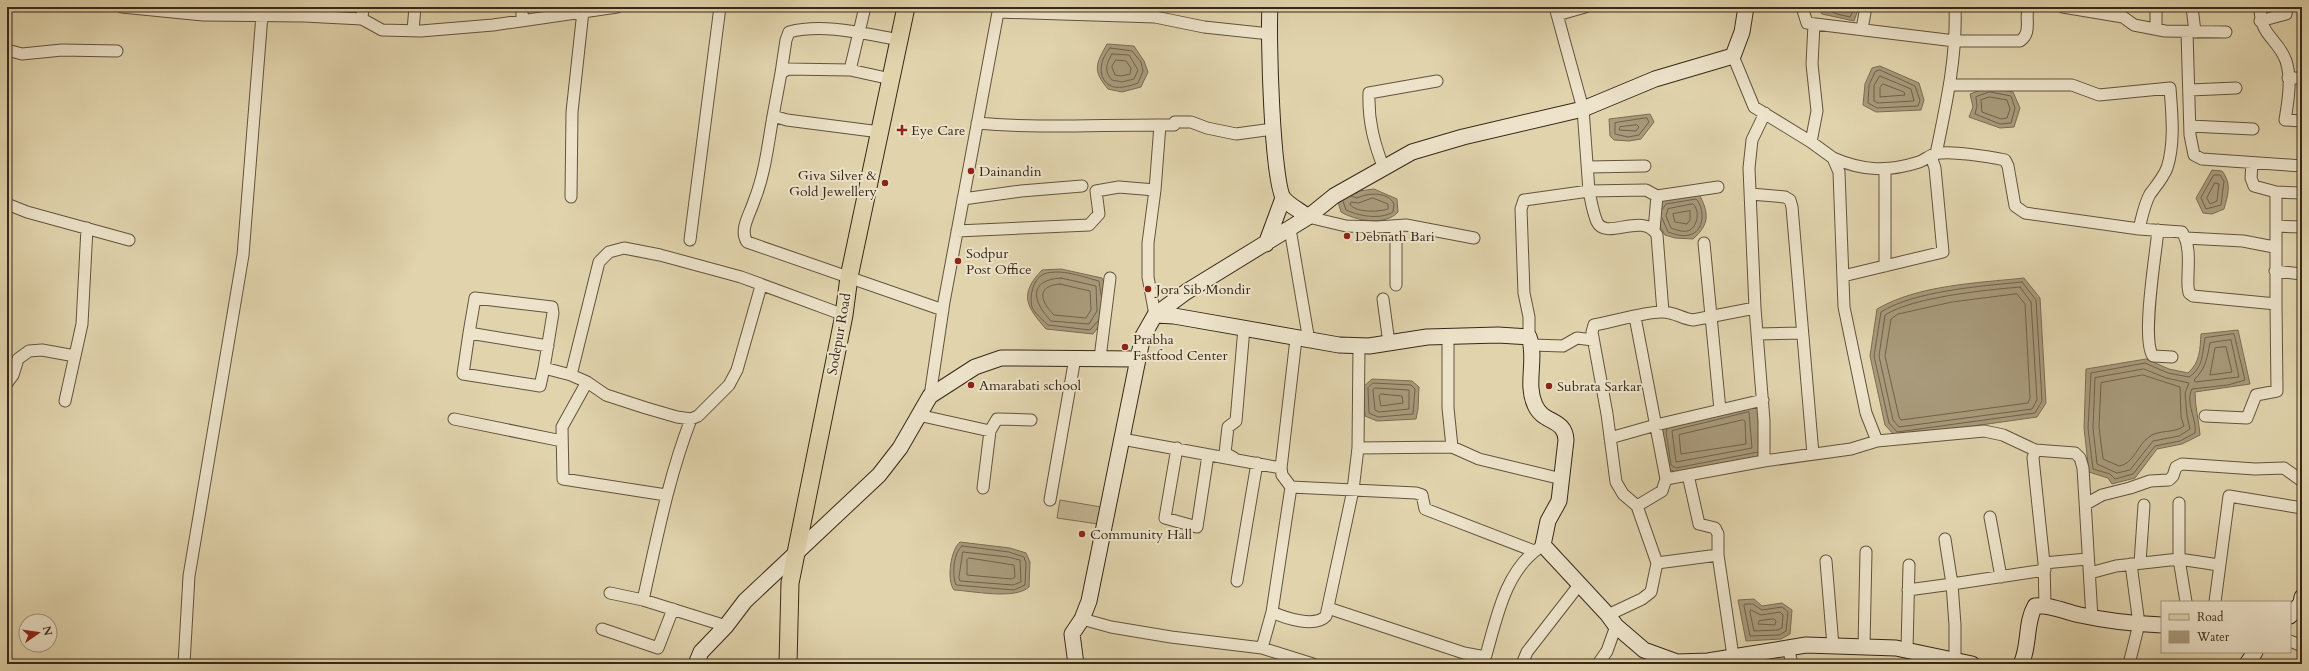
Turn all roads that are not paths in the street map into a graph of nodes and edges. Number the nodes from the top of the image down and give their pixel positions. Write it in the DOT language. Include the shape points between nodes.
graph roads {
  1 [pos="122,7"];
  2 [pos="363,7"];
  3 [pos="415,7"];
  4 [pos="522,7"];
  5 [pos="617,7"];
  6 [pos="720,7"];
  7 [pos="865,7"];
  8 [pos="906,7"];
  9 [pos="1270,7"];
  10 [pos="1585,7"];
  11 [pos="1746,7"];
  12 [pos="1802,7"];
  13 [pos="1866,7"];
  14 [pos="1955,7"];
  15 [pos="2028,7"];
  16 [pos="2063,7"];
  17 [pos="2156,7"];
  18 [pos="2192,7"];
  19 [pos="2260,7"];
  20 [pos="2287,7"];
  21 [pos="577,10"];
  22 [pos="998,10"];
  23 [pos="2102,10"];
  24 [pos="1556,11"];
  25 [pos="313,12"];
  26 [pos="262,15"];
  27 [pos="362,19"];
  28 [pos="522,20"];
  29 [pos="2260,21"];
  30 [pos="1814,24"];
  31 [pos="1862,29"];
  32 [pos="2156,29"];
  33 [pos="413,30"];
  34 [pos="2191,32"];
  35 [pos="2226,32"];
  36 [pos="860,33"];
  37 [pos="1270,34"];
  38 [pos="900,40"];
  39 [pos="1955,41"];
  40 [pos="7,50"];
  41 [pos="117,51"];
  42 [pos="1733,56"];
  43 [pos="850,70"];
  44 [pos="781,73"];
  45 [pos="2288,78"];
  46 [pos="2302,78"];
  47 [pos="891,79"];
  48 [pos="1437,81"];
  49 [pos="1950,85"];
  50 [pos="2236,88"];
  51 [pos="2190,90"];
  52 [pos="1583,109"];
  53 [pos="1765,113"];
  54 [pos="773,116"];
  55 [pos="2302,121"];
  56 [pos="977,122"];
  57 [pos="1160,125"];
  58 [pos="2190,126"];
  59 [pos="1273,129"];
  60 [pos="2253,129"];
  61 [pos="880,132"];
  62 [pos="1811,142"];
  63 [pos="1933,155"];
  64 [pos="1833,158"];
  65 [pos="2252,163"];
  66 [pos="1645,166"];
  67 [pos="2302,166"];
  68 [pos="1588,168"];
  69 [pos="1384,169"];
  70 [pos="1885,170"];
  71 [pos="1082,186"];
  72 [pos="1718,187"];
  73 [pos="1155,190"];
  74 [pos="1589,191"];
  75 [pos="2276,192"];
  76 [pos="2302,192"];
  77 [pos="1751,194"];
  78 [pos="1657,196"];
  79 [pos="571,197"];
  80 [pos="1283,198"];
  81 [pos="963,199"];
  82 [pos="7,204"];
  83 [pos="1308,217"];
  84 [pos="1396,226"];
  85 [pos="2276,226"];
  86 [pos="2302,227"];
  87 [pos="87,228"];
  88 [pos="1290,229"];
  89 [pos="2139,229"];
  90 [pos="1654,230"];
  91 [pos="2158,230"];
  92 [pos="957,231"];
  93 [pos="1474,238"];
  94 [pos="2186,238"];
  95 [pos="129,240"];
  96 [pos="690,240"];
  97 [pos="1704,242"];
  98 [pos="1266,244"];
  99 [pos="2274,247"];
  100 [pos="1885,266"];
  101 [pos="2275,271"];
  102 [pos="2302,274"];
  103 [pos="1843,276"];
  104 [pos="848,277"];
  105 [pos="1110,278"];
  106 [pos="1396,285"];
  107 [pos="761,286"];
  108 [pos="1382,299"];
  109 [pos="2276,304"];
  110 [pos="1755,308"];
  111 [pos="943,310"];
  112 [pos="1663,312"];
  113 [pos="1155,315"];
  114 [pos="844,316"];
  115 [pos="1712,316"];
  116 [pos="1635,317"];
  117 [pos="1244,328"];
  118 [pos="469,333"];
  119 [pos="1802,333"];
  120 [pos="1757,334"];
  121 [pos="1448,337"];
  122 [pos="1302,340"];
  123 [pos="1593,340"];
  124 [pos="1530,341"];
  125 [pos="1389,343"];
  126 [pos="548,346"];
  127 [pos="1359,346"];
  128 [pos="75,356"];
  129 [pos="2172,357"];
  130 [pos="1075,358"];
  131 [pos="1100,358"];
  132 [pos="1138,359"];
  133 [pos="544,368"];
  134 [pos="571,375"];
  135 [pos="587,382"];
  136 [pos="7,384"];
  137 [pos="930,396"];
  138 [pos="1763,400"];
  139 [pos="65,401"];
  140 [pos="1720,410"];
  141 [pos="918,415"];
  142 [pos="2205,416"];
  143 [pos="454,418"];
  144 [pos="691,419"];
  145 [pos="1031,420"];
  146 [pos="1656,425"];
  147 [pos="990,431"];
  148 [pos="1610,438"];
  149 [pos="1122,439"];
  150 [pos="562,441"];
  151 [pos="1877,441"];
  152 [pos="1452,447"];
  153 [pos="1177,448"];
  154 [pos="1358,448"];
  155 [pos="2035,450"];
  156 [pos="1813,454"];
  157 [pos="1208,455"];
  158 [pos="1234,458"];
  159 [pos="1764,461"];
  160 [pos="1256,463"];
  161 [pos="1281,468"];
  162 [pos="1688,475"];
  163 [pos="1562,479"];
  164 [pos="1666,479"];
  165 [pos="2302,481"];
  166 [pos="1291,487"];
  167 [pos="983,488"];
  168 [pos="1353,490"];
  169 [pos="666,495"];
  170 [pos="1050,500"];
  171 [pos="2179,502"];
  172 [pos="2086,504"];
  173 [pos="2144,505"];
  174 [pos="1636,506"];
  175 [pos="2302,508"];
  176 [pos="1990,517"];
  177 [pos="1945,539"];
  178 [pos="1539,548"];
  179 [pos="1866,552"];
  180 [pos="795,554"];
  181 [pos="1718,555"];
  182 [pos="2087,559"];
  183 [pos="2179,559"];
  184 [pos="1826,561"];
  185 [pos="1657,563"];
  186 [pos="2135,564"];
  187 [pos="1909,565"];
  188 [pos="2219,565"];
  189 [pos="2045,567"];
  190 [pos="2090,573"];
  191 [pos="2001,576"];
  192 [pos="1237,581"];
  193 [pos="1952,584"];
  194 [pos="1579,585"];
  195 [pos="1908,590"];
  196 [pos="610,593"];
  197 [pos="643,600"];
  198 [pos="2186,601"];
  199 [pos="2215,601"];
  200 [pos="2302,601"];
  201 [pos="2045,604"];
  202 [pos="1328,608"];
  203 [pos="673,609"];
  204 [pos="1272,612"];
  205 [pos="2291,615"];
  206 [pos="2092,618"];
  207 [pos="1082,619"];
  208 [pos="1612,620"];
  209 [pos="2139,624"];
  210 [pos="2161,625"];
  211 [pos="726,626"];
  212 [pos="602,629"];
  213 [pos="2291,641"];
  214 [pos="1833,646"];
  215 [pos="1864,646"];
  216 [pos="2302,646"];
  217 [pos="1788,647"];
  218 [pos="1262,648"];
  219 [pos="1906,650"];
  220 [pos="2254,653"];
  221 [pos="1733,656"];
  222 [pos="1923,659"];
  223 [pos="1955,661"];
  224 [pos="1299,662"];
  225 [pos="698,663"];
  226 [pos="1708,663"];
  227 [pos="184,664"];
  228 [pos="788,664"];
  229 [pos="1076,664"];
  230 [pos="1313,664"];
  231 [pos="1522,664"];
  232 [pos="1598,664"];
  233 [pos="1792,664"];
  234 [pos="1972,664"];
  235 [pos="2021,664"];
  236 [pos="2129,664"];
  237 [pos="2247,664"];
  1 -- 26 [label="street" via="204,15"];
  2 -- 27 [label="street"];
  3 -- 33 [label="street"];
  4 -- 28 [label="street"];
  5 -- 21 [label="street"];
  6 -- 96 [label="street"];
  7 -- 36 [label="street"];
  8 -- 38 [label="main road, Sodepur Road"];
  9 -- 37 [label="street"];
  10 -- 24 [label="street"];
  11 -- 42 [label="street" via="1742,32"];
  12 -- 30 [label="street" via="1806,23"];
  13 -- 31 [label="street"];
  14 -- 39 [label="street"];
  15 -- 39 [label="street" via="2028,31 2026,37 2020,41"];
  16 -- 23 [label="street"];
  17 -- 32 [label="street"];
  18 -- 34 [label="street"];
  19 -- 29 [label="street"];
  20 -- 29 [label="street" via="2286,14"];
  21 -- 28 [label="street"];
  21 -- 79 [label="street"];
  22 -- 37 [label="street" via="1155,17 1204,27"];
  22 -- 56 [label="street"];
  23 -- 32 [label="street" via="2123,17 2134,25"];
  24 -- 52 [label="street"];
  25 -- 26 [label="street"];
  25 -- 27 [label="street"];
  26 -- 227 [label="street" via="243,255 190,569"];
  27 -- 33 [label="street" via="382,30"];
  28 -- 33 [label="street" via="492,25"];
  29 -- 45 [label="street" via="2286,62"];
  30 -- 31 [label="street"];
  30 -- 62 [label="street" via="1812,64 1817,110"];
  31 -- 39 [label="street"];
  32 -- 34 [label="street"];
  34 -- 35 [label="street"];
  34 -- 51 [label="street"];
  36 -- 38 [label="street"];
  36 -- 43 [label="street"];
  36 -- 44 [label="street" via="825,30 790,32 786,40"];
  37 -- 59 [label="street"];
  38 -- 47 [label="main road, Sodepur Road"];
  39 -- 49 [label="street"];
  40 -- 41 [label="street" via="22,54 62,50"];
  42 -- 52 [label="street" via="1654,79"];
  42 -- 53 [label="street" via="1754,107"];
  43 -- 44 [label="street" via="788,69"];
  43 -- 47 [label="street"];
  44 -- 54 [label="street"];
  45 -- 46 [label="street"];
  45 -- 55 [label="street" via="2286,120"];
  47 -- 61 [label="main road, Sodepur Road"];
  48 -- 69 [label="street" via="1369,93 1372,139"];
  49 -- 63 [label="street"];
  49 -- 89 [label="street" via="2072,85 2099,95 2170,88 2170,155 2166,169 2150,195"];
  50 -- 51 [label="street"];
  51 -- 58 [label="street"];
  52 -- 68 [label="street"];
  52 -- 69 [label="street" via="1463,137 1412,152"];
  53 -- 62 [label="street"];
  53 -- 77 [label="street" via="1752,140 1749,168"];
  54 -- 61 [label="street"];
  54 -- 104 [label="street" via="759,187 744,229 744,236 747,242"];
  56 -- 57 [label="street" via="1013,126"];
  56 -- 81 [label="street"];
  57 -- 59 [label="street" via="1191,122 1236,134"];
  57 -- 73 [label="street"];
  58 -- 60 [label="street"];
  58 -- 65 [label="street" via="2191,148 2194,155 2202,159"];
  59 -- 80 [label="street" via="1279,186"];
  61 -- 104 [label="main road, Sodepur Road"];
  62 -- 64 [label="street"];
  63 -- 70 [label="street" via="1904,167"];
  63 -- 89 [label="street" via="1979,155 2005,160 2015,206 2025,213"];
  63 -- 100 [label="street" via="1943,252"];
  64 -- 70 [label="street" via="1853,166"];
  64 -- 103 [label="street" via="1839,172"];
  65 -- 67 [label="street"];
  65 -- 75 [label="street" via="2254,186"];
  66 -- 68 [label="street"];
  68 -- 74 [label="street"];
  69 -- 83 [label="street" via="1334,196"];
  70 -- 100 [label="street"];
  71 -- 81 [label="street"];
  72 -- 78 [label="street" via="1662,193"];
  73 -- 92 [label="street" via="1119,187 1096,191 1099,214 1089,225"];
  73 -- 113 [label="street" via="1148,243 1148,277"];
  74 -- 78 [label="street" via="1646,190"];
  74 -- 90 [label="street" via="1597,222 1601,227 1644,225"];
  74 -- 124 [label="street" via="1524,200 1521,209 1524,293 1530,317"];
  75 -- 76 [label="street"];
  75 -- 85 [label="street"];
  77 -- 110 [label="street"];
  77 -- 119 [label="street" via="1785,197 1790,200"];
  78 -- 90 [label="street"];
  80 -- 83 [label="street"];
  80 -- 98 [label="street"];
  81 -- 92 [label="street"];
  82 -- 87 [label="street"];
  83 -- 84 [label="street" via="1346,226"];
  83 -- 88 [label="street"];
  84 -- 93 [label="street" via="1406,224"];
  84 -- 106 [label="street"];
  85 -- 86 [label="street"];
  85 -- 99 [label="street"];
  87 -- 95 [label="street"];
  87 -- 128 [label="street" via="82,324"];
  88 -- 98 [label="street"];
  88 -- 122 [label="street"];
  89 -- 91 [label="street"];
  90 -- 112 [label="street" via="1657,235"];
  91 -- 94 [label="street" via="2182,232"];
  91 -- 129 [label="street" via="2150,299 2149,345 2152,356"];
  92 -- 111 [label="street"];
  94 -- 99 [label="street" via="2243,241"];
  94 -- 109 [label="street" via="2188,287 2189,293 2193,296"];
  97 -- 115 [label="street"];
  98 -- 113 [label="street" via="1186,292"];
  99 -- 101 [label="street"];
  100 -- 103 [label="street"];
  101 -- 102 [label="street"];
  101 -- 109 [label="street"];
  103 -- 151 [label="street" via="1844,307 1856,367 1866,414"];
  104 -- 111 [label="street"];
  104 -- 114 [label="main road, Sodepur Road"];
  105 -- 131 [label="street"];
  107 -- 114 [label="street"];
  107 -- 134 [label="street" via="741,277 660,255 624,248 609,252 599,262"];
  107 -- 144 [label="street" via="737,370 729,386 698,416"];
  108 -- 125 [label="street"];
  109 -- 142 [label="street" via="2277,391 2256,395 2247,418"];
  110 -- 115 [label="street"];
  110 -- 120 [label="street"];
  111 -- 137 [label="street"];
  112 -- 115 [label="street" via="1686,320"];
  112 -- 116 [label="street"];
  113 -- 117 [label="street"];
  113 -- 132 [label="street" via="1143,336"];
  114 -- 180 [label="main road, Sodepur Road"];
  115 -- 140 [label="street"];
  116 -- 123 [label="street" via="1594,325"];
  116 -- 146 [label="street"];
  117 -- 122 [label="street"];
  117 -- 158 [label="street" via="1236,421 1228,426 1225,453"];
  118 -- 126 [label="street"];
  118 -- 126 [label="street" via="475,298 552,307 554,313"];
  118 -- 133 [label="street" via="463,374 540,386"];
  119 -- 120 [label="street"];
  119 -- 156 [label="street"];
  120 -- 138 [label="street"];
  121 -- 124 [label="street" via="1498,334"];
  121 -- 125 [label="street" via="1428,337"];
  121 -- 152 [label="street" via="1448,408"];
  122 -- 127 [label="street"];
  122 -- 161 [label="street"];
  123 -- 124 [label="street" via="1577,338 1563,346"];
  123 -- 148 [label="street"];
  124 -- 163 [label="street" via="1534,405 1544,418 1560,424 1566,431"];
  125 -- 127 [label="street"];
  126 -- 133 [label="street"];
  127 -- 154 [label="street"];
  128 -- 136 [label="street" via="42,350 29,351 18,359"];
  128 -- 139 [label="street"];
  130 -- 131 [label="street"];
  130 -- 137 [label="street" via="1001,358 976,367"];
  130 -- 170 [label="street"];
  131 -- 132 [label="street"];
  132 -- 149 [label="street"];
  133 -- 134 [label="street"];
  134 -- 135 [label="street"];
  135 -- 144 [label="street" via="606,395 678,418"];
  135 -- 150 [label="street" via="562,427"];
  137 -- 141 [label="street"];
  138 -- 140 [label="street"];
  138 -- 159 [label="street"];
  140 -- 146 [label="street"];
  141 -- 147 [label="street"];
  141 -- 180 [label="street" via="900,448 879,475"];
  143 -- 150 [label="street"];
  144 -- 169 [label="street" via="676,458"];
  145 -- 147 [label="street" via="997,419"];
  146 -- 148 [label="street"];
  146 -- 164 [label="street"];
  147 -- 167 [label="street"];
  148 -- 174 [label="street" via="1616,482 1623,494"];
  149 -- 153 [label="street"];
  149 -- 207 [label="street" via="1097,569"];
  150 -- 169 [label="street" via="563,479"];
  151 -- 155 [label="street" via="1984,431 2003,435"];
  151 -- 156 [label="street" via="1851,449"];
  152 -- 154 [label="street"];
  152 -- 163 [label="street" via="1479,459"];
  153 -- 157 [label="street"];
  153 -- 157 [label="street" via="1165,518 1197,527"];
  154 -- 168 [label="street"];
  155 -- 172 [label="street" via="2075,453 2080,458"];
  155 -- 189 [label="street" via="2033,458"];
  156 -- 159 [label="street"];
  157 -- 158 [label="street"];
  158 -- 160 [label="street"];
  159 -- 162 [label="street"];
  160 -- 161 [label="street"];
  160 -- 192 [label="street"];
  161 -- 166 [label="street" via="1282,475"];
  162 -- 164 [label="street"];
  162 -- 181 [label="street" via="1699,524 1715,528 1718,534"];
  163 -- 178 [label="street" via="1559,501 1548,521"];
  164 -- 174 [label="street" via="1662,491"];
  165 -- 172 [label="street" via="2284,468 2255,469 2182,464 2176,467 2169,480 2150,481 2102,495"];
  166 -- 168 [label="street"];
  166 -- 204 [label="street"];
  168 -- 178 [label="street" via="1416,493 1422,495 1425,509"];
  168 -- 202 [label="street"];
  169 -- 197 [label="street"];
  171 -- 183 [label="street"];
  172 -- 182 [label="street"];
  173 -- 186 [label="street"];
  174 -- 185 [label="street"];
  175 -- 188 [label="street" via="2229,496"];
  176 -- 191 [label="street"];
  177 -- 193 [label="street"];
  178 -- 194 [label="street"];
  178 -- 202 [label="street" via="1513,576 1503,597 1486,655 1464,653"];
  179 -- 215 [label="street"];
  180 -- 211 [label="street" via="745,601"];
  180 -- 228 [label="main road, Sodepur Road" via="790,583"];
  181 -- 185 [label="street"];
  181 -- 221 [label="street"];
  182 -- 189 [label="street"];
  182 -- 190 [label="street"];
  183 -- 186 [label="street"];
  183 -- 188 [label="street"];
  183 -- 198 [label="street"];
  184 -- 214 [label="street"];
  185 -- 208 [label="street" via="1651,592"];
  186 -- 190 [label="street"];
  186 -- 209 [label="street"];
  187 -- 195 [label="street"];
  188 -- 199 [label="street"];
  189 -- 191 [label="street"];
  189 -- 201 [label="street"];
  190 -- 206 [label="street"];
  191 -- 193 [label="street"];
  193 -- 195 [label="street"];
  193 -- 223 [label="street"];
  194 -- 208 [label="street"];
  194 -- 231 [label="street" via="1527,652"];
  195 -- 219 [label="street"];
  196 -- 197 [label="street"];
  197 -- 203 [label="street"];
  200 -- 205 [label="street"];
  201 -- 206 [label="street" via="2062,612"];
  201 -- 235 [label="street" via="2035,606 2031,612 2026,654"];
  202 -- 204 [label="street" via="1326,616 1318,622"];
  203 -- 211 [label="street"];
  203 -- 212 [label="street" via="658,648"];
  204 -- 218 [label="street"];
  206 -- 209 [label="street"];
  207 -- 218 [label="street" via="1111,627 1170,637"];
  207 -- 229 [label="street" via="1072,634"];
  208 -- 226 [label="street" via="1644,650 1677,662"];
  208 -- 232 [label="street" via="1607,650"];
  209 -- 210 [label="street"];
  209 -- 236 [label="street"];
  211 -- 225 [label="street" via="701,652"];
  213 -- 216 [label="street"];
  214 -- 215 [label="street"];
  214 -- 217 [label="street"];
  215 -- 219 [label="street"];
  217 -- 221 [label="street"];
  217 -- 233 [label="street"];
  218 -- 224 [label="street"];
  219 -- 222 [label="street"];
  220 -- 237 [label="street"];
  221 -- 226 [label="street"];
  222 -- 223 [label="street"];
  223 -- 234 [label="street"];
  224 -- 230 [label="street"];
}
